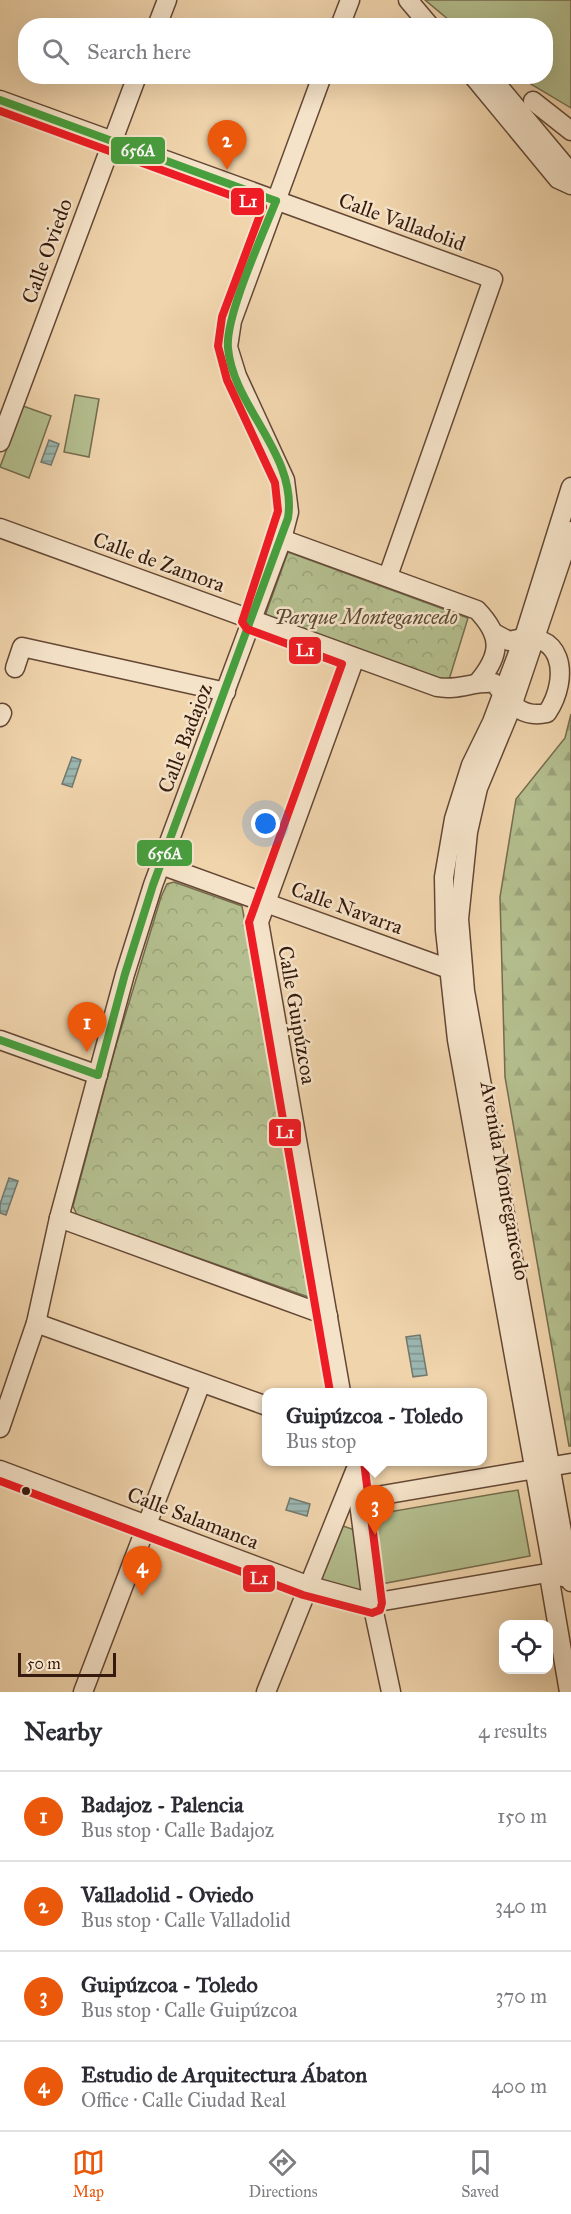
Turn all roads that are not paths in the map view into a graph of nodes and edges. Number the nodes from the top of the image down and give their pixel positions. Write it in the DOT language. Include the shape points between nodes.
graph roads {
  1 [pos="167,0"];
  2 [pos="350,0"];
  3 [pos="408,0"];
  4 [pos="160,18"];
  5 [pos="343,18"];
  6 [pos="423,18"];
  7 [pos="134,84"];
  8 [pos="319,84"];
  9 [pos="480,84"];
  10 [pos="497,84"];
  11 [pos="0,100"];
  12 [pos="532,101"];
  13 [pos="571,132"];
  14 [pos="113,140"];
  15 [pos="571,173"];
  16 [pos="571,186"];
  17 [pos="276,201"];
  18 [pos="0,442"];
  19 [pos="571,487"];
  20 [pos="0,528"];
  21 [pos="571,531"];
  22 [pos="282,539"];
  23 [pos="388,576"];
  24 [pos="252,620"];
  25 [pos="494,633"];
  26 [pos="530,637"];
  27 [pos="355,658"];
  28 [pos="15,668"];
  29 [pos="479,681"];
  30 [pos="226,692"];
  31 [pos="508,699"];
  32 [pos="161,865"];
  33 [pos="266,902"];
  34 [pos="449,969"];
  35 [pos="0,1040"];
  36 [pos="98,1075"];
  37 [pos="59,1218"];
  38 [pos="328,1316"];
  39 [pos="36,1323"];
  40 [pos="201,1383"];
  41 [pos="340,1388"];
  42 [pos="262,1404"];
  43 [pos="0,1428"];
  44 [pos="571,1463"];
  45 [pos="354,1466"];
  46 [pos="542,1468"];
  47 [pos="0,1470"];
  48 [pos="359,1499"];
  49 [pos="333,1523"];
  50 [pos="147,1524"];
  51 [pos="363,1526"];
  52 [pos="553,1572"];
  53 [pos="571,1582"];
  54 [pos="307,1585"];
  55 [pos="372,1604"];
  56 [pos="569,1686"];
  57 [pos="83,1692"];
  58 [pos="266,1692"];
  59 [pos="391,1692"];
  1 -- 4 [label="street"];
  2 -- 5 [label="street"];
  3 -- 6 [label="street"];
  7 -- 14 [label="street, Calle Oviedo"];
  8 -- 17 [label="street, Calle Badajoz"];
  9 -- 16 [label="street" via="558,179"];
  10 -- 15 [label="street"];
  11 -- 14 [label="street, Calle Valladolid"];
  12 -- 13 [label="street"];
  14 -- 17 [label="street, Calle Valladolid"];
  14 -- 18 [label="street, Calle Oviedo"];
  17 -- 22 [label="street, Calle Badajoz" via="232,321 228,347 237,376 285,480 289,512"];
  17 -- 23 [label="street, Calle Valladolid" via="493,279"];
  19 -- 26 [label="street, Avenida Montegancedo"];
  20 -- 24 [label="street, Calle de Zamora"];
  21 -- 26 [label="street, Avenida Montegancedo"];
  22 -- 23 [label="street"];
  22 -- 24 [label="street, Calle Badajoz"];
  23 -- 25 [label="street" via="471,607 483,616"];
  24 -- 27 [label="street, Calle de Zamora"];
  24 -- 30 [label="street, Calle Badajoz"];
  25 -- 26 [label="street" via="509,641"];
  25 -- 29 [label="street" via="495,656"];
  26 -- 31 [label="street, Avenida Montegancedo"];
  26 -- 31 [label="street" via="555,645 567,661 565,690 547,713 530,715"];
  27 -- 29 [label="street, Calle de Zamora" via="437,687 465,688"];
  27 -- 33 [label="street, Calle Guipúzcoa"];
  28 -- 30 [label="street" via="22,647"];
  29 -- 31 [label="street" via="494,682"];
  30 -- 32 [label="street, Calle Badajoz"];
  31 -- 34 [label="street, Avenida Montegancedo" via="471,765 454,819 444,877"];
  31 -- 46 [label="street, Avenida Montegancedo" via="478,788 468,832 459,919 465,991"];
  32 -- 33 [label="street, Calle Navarra"];
  32 -- 36 [label="street, Calle Badajoz" via="125,974"];
  33 -- 34 [label="street, Calle Navarra"];
  33 -- 38 [label="street, Calle Guipúzcoa" via="259,922"];
  34 -- 46 [label="street, Avenida Montegancedo" via="457,1040"];
  35 -- 36 [label="street"];
  36 -- 37 [label="street, Calle Badajoz"];
  37 -- 38 [label="street"];
  37 -- 39 [label="street, Calle Badajoz"];
  38 -- 41 [label="street, Calle Guipúzcoa"];
  39 -- 40 [label="street"];
  39 -- 43 [label="street, Calle Badajoz"];
  40 -- 42 [label="street"];
  40 -- 50 [label="street"];
  44 -- 46 [label="street"];
  45 -- 48 [label="street"];
  45 -- 49 [label="street"];
  46 -- 48 [label="street"];
  46 -- 52 [label="street, Avenida Montegancedo"];
  46 -- 53 [label="street, Avenida Montegancedo"];
  47 -- 50 [label="street, Calle Salamanca"];
  48 -- 51 [label="street"];
  49 -- 51 [label="street" via="351,1520"];
  49 -- 54 [label="street"];
  50 -- 54 [label="street, Calle Salamanca"];
  50 -- 57 [label="street"];
  51 -- 55 [label="street"];
  52 -- 53 [label="street"];
  52 -- 55 [label="street"];
  52 -- 56 [label="street, Avenida Montegancedo" via="550,1581"];
  54 -- 55 [label="street, Calle Salamanca"];
  54 -- 58 [label="street"];
  55 -- 59 [label="street"];
}
